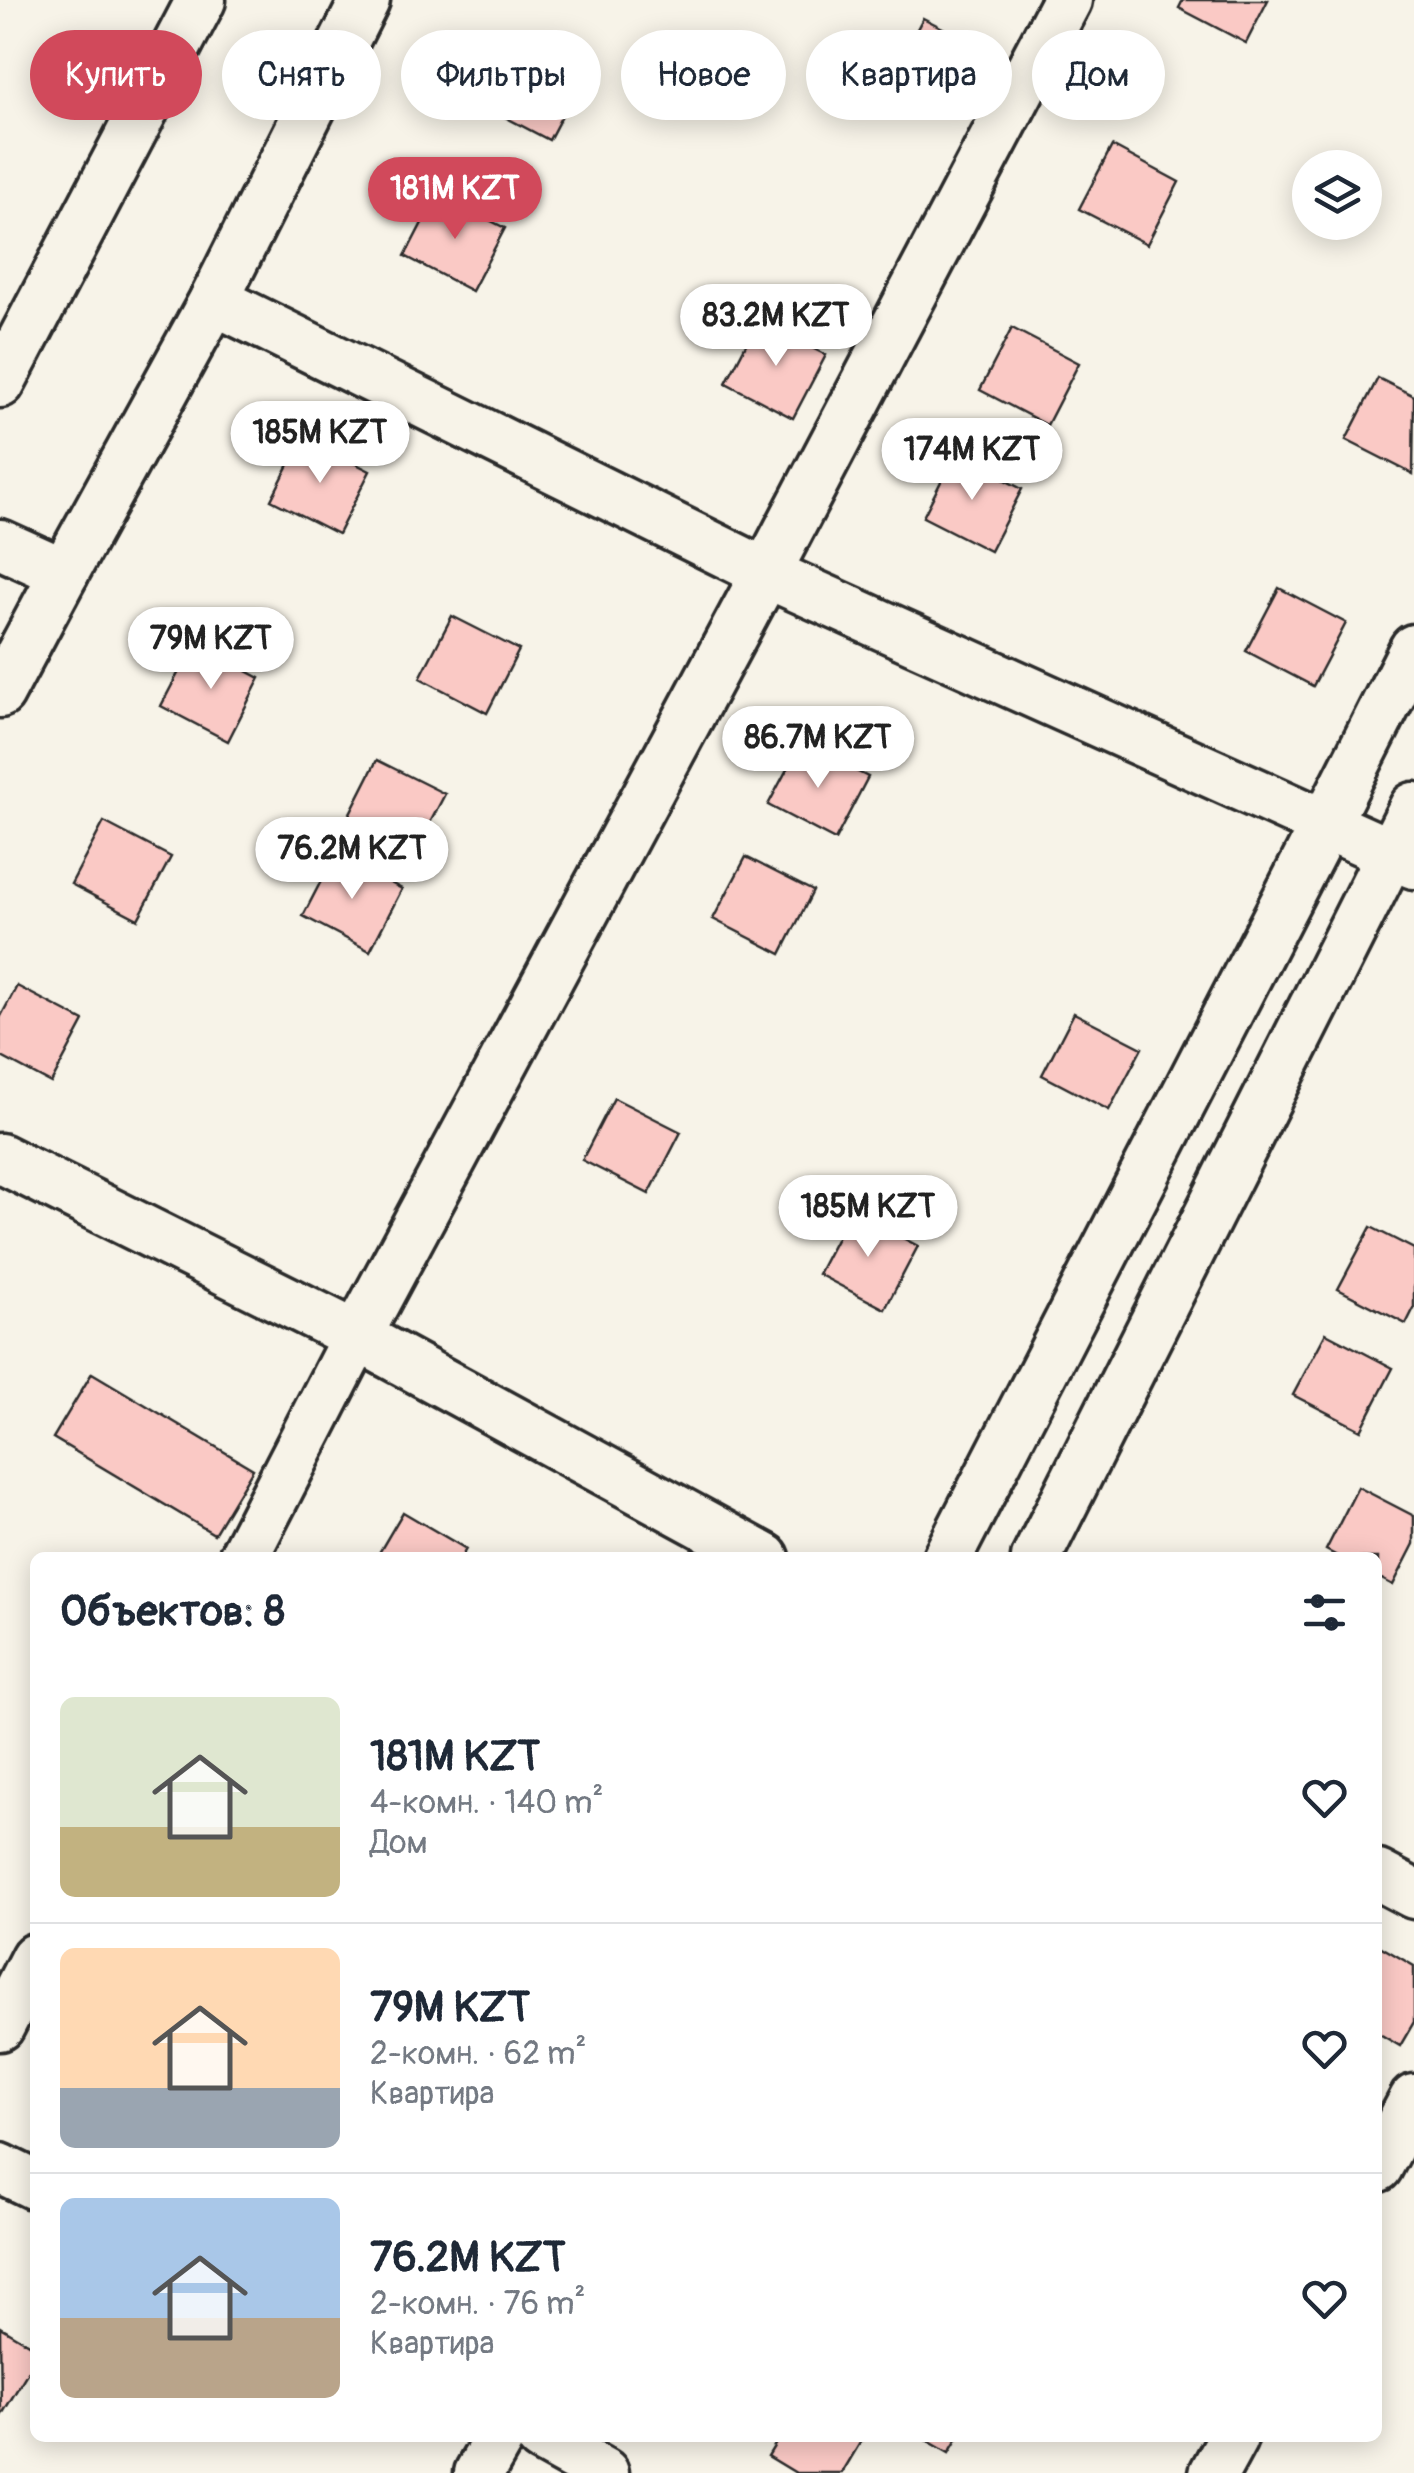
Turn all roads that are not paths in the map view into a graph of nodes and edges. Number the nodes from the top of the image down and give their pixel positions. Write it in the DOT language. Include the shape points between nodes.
graph roads {
  1 [pos="202,0"];
  2 [pos="365,0"];
  3 [pos="1067,0"];
  4 [pos="214,300"];
  5 [pos="0,384"];
  6 [pos="0,544"];
  7 [pos="64,573"];
  8 [pos="766,574"];
  9 [pos="1414,649"];
  10 [pos="0,693"];
  11 [pos="1414,807"];
  12 [pos="1326,823"];
  13 [pos="1402,859"];
  14 [pos="0,1158"];
  15 [pos="358,1336"];
  16 [pos="245,1552"];
  17 [pos="754,1552"];
  18 [pos="950,1552"];
  19 [pos="1039,1552"];
  20 [pos="1382,1877"];
  21 [pos="1414,1894"];
  22 [pos="30,1968"];
  23 [pos="0,2026"];
  24 [pos="1414,2099"];
  25 [pos="1382,2159"];
  26 [pos="0,2168"];
  27 [pos="30,2183"];
  28 [pos="497,2442"];
  29 [pos="1231,2442"];
  30 [pos="480,2473"];
  31 [pos="1214,2473"];
  1 -- 5 [label="street"];
  2 -- 4 [label="street"];
  3 -- 8 [label="street"];
  4 -- 7 [label="street"];
  4 -- 8 [label="street"];
  6 -- 7 [label="street"];
  7 -- 10 [label="street"];
  8 -- 12 [label="street"];
  8 -- 15 [label="street"];
  9 -- 12 [label="street"];
  11 -- 13 [label="street"];
  12 -- 13 [label="street"];
  12 -- 18 [label="street"];
  13 -- 19 [label="street"];
  14 -- 15 [label="street"];
  15 -- 16 [label="street"];
  15 -- 17 [label="street"];
  20 -- 21 [label="street"];
  22 -- 23 [label="street"];
  24 -- 25 [label="street"];
  26 -- 27 [label="street"];
  28 -- 30 [label="street"];
  29 -- 31 [label="street"];
}
